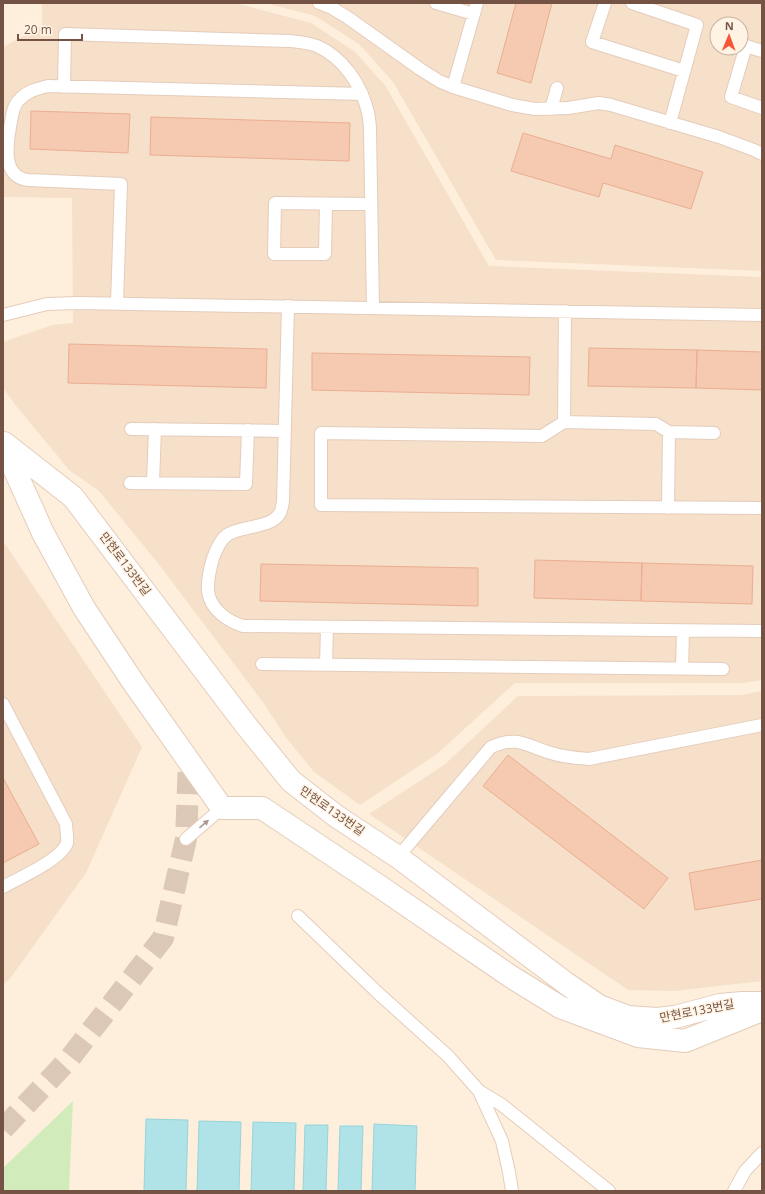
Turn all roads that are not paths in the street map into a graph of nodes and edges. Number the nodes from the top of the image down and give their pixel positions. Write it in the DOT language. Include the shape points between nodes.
graph roads {
  1 [pos="319,3"];
  2 [pos="436,3"];
  3 [pos="605,3"];
  4 [pos="632,3"];
  5 [pos="333,5"];
  6 [pos="475,8"];
  7 [pos="762,51"];
  8 [pos="684,71"];
  9 [pos="64,87"];
  10 [pos="453,87"];
  11 [pos="557,88"];
  12 [pos="362,94"];
  13 [pos="762,108"];
  14 [pos="551,109"];
  15 [pos="670,123"];
  16 [pos="762,154"];
  17 [pos="326,204"];
  18 [pos="372,204"];
  19 [pos="117,303"];
  20 [pos="288,306"];
  21 [pos="373,308"];
  22 [pos="565,311"];
  23 [pos="3,315"];
  24 [pos="762,315"];
  25 [pos="564,422"];
  26 [pos="131,429"];
  27 [pos="155,429"];
  28 [pos="248,430"];
  29 [pos="285,431"];
  30 [pos="669,432"];
  31 [pos="714,433"];
  32 [pos="3,443"];
  33 [pos="130,483"];
  34 [pos="153,483"];
  35 [pos="668,508"];
  36 [pos="762,508"];
  37 [pos="327,627"];
  38 [pos="683,631"];
  39 [pos="762,632"];
  40 [pos="262,664"];
  41 [pos="326,665"];
  42 [pos="682,669"];
  43 [pos="723,669"];
  44 [pos="3,704"];
  45 [pos="762,725"];
  46 [pos="222,808"];
  47 [pos="186,839"];
  48 [pos="398,857"];
  49 [pos="3,887"];
  50 [pos="298,916"];
  51 [pos="762,1003"];
  52 [pos="762,1010"];
  53 [pos="479,1091"];
  54 [pos="762,1153"];
  55 [pos="604,1189"];
  56 [pos="512,1191"];
  57 [pos="734,1191"];
  1 -- 5 [label="lane"];
  2 -- 6 [label="lane"];
  3 -- 8 [label="lane" via="592,42"];
  4 -- 8 [label="lane" via="697,24"];
  5 -- 10 [label="lane" via="420,69"];
  6 -- 10 [label="lane"];
  7 -- 13 [label="lane" via="746,46 731,97"];
  8 -- 15 [label="lane"];
  9 -- 12 [label="lane"];
  9 -- 12 [label="lane" via="66,34 302,42 328,52 354,78"];
  9 -- 19 [label="lane" via="48,86 34,89 18,102 13,111 8,144 10,164 14,173 21,179 121,184"];
  10 -- 14 [label="lane" via="512,105"];
  11 -- 14 [label="lane"];
  12 -- 18 [label="lane" via="370,130"];
  14 -- 15 [label="lane" via="599,103"];
  15 -- 16 [label="lane" via="719,137"];
  17 -- 17 [label="lane" via="275,203 274,254 325,254"];
  17 -- 18 [label="lane"];
  18 -- 21 [label="lane"];
  19 -- 20 [label="lane"];
  19 -- 23 [label="lane" via="47,304"];
  20 -- 21 [label="lane"];
  20 -- 29 [label="lane"];
  21 -- 22 [label="lane"];
  22 -- 24 [label="lane"];
  22 -- 25 [label="lane"];
  25 -- 30 [label="lane" via="656,424"];
  25 -- 35 [label="lane" via="542,436 321,433 320,505"];
  26 -- 27 [label="lane"];
  27 -- 28 [label="lane"];
  27 -- 34 [label="lane"];
  28 -- 29 [label="lane"];
  28 -- 34 [label="lane" via="246,484"];
  29 -- 37 [label="lane" via="284,487 280,512 275,519 238,530 227,535 219,543 210,569 208,592 217,611 243,626"];
  30 -- 31 [label="lane"];
  30 -- 35 [label="lane"];
  32 -- 46 [label="street" via="43,533 84,608"];
  32 -- 48 [label="street, 만현로133번길" via="74,497 291,781 336,816"];
  33 -- 34 [label="lane"];
  35 -- 36 [label="lane"];
  37 -- 38 [label="lane"];
  37 -- 41 [label="lane"];
  38 -- 39 [label="lane"];
  38 -- 42 [label="lane"];
  40 -- 41 [label="lane"];
  41 -- 42 [label="lane"];
  42 -- 43 [label="lane"];
  44 -- 49 [label="lane" via="66,824 67,842 62,852 53,860"];
  45 -- 48 [label="lane" via="589,759 551,754 520,742 501,743 491,747"];
  47 -- 46 [label="lane, one-way"];
  46 -- 52 [label="street" via="262,808 510,976 560,1006 631,1034 685,1040"];
  48 -- 51 [label="street, 만현로133번길" via="599,1006 628,1017 657,1019 720,1005"];
  50 -- 53 [label="lane" via="448,1056"];
  53 -- 55 [label="lane" via="502,1105"];
  53 -- 56 [label="lane" via="502,1141"];
  54 -- 57 [label="lane" via="745,1171"];
}
